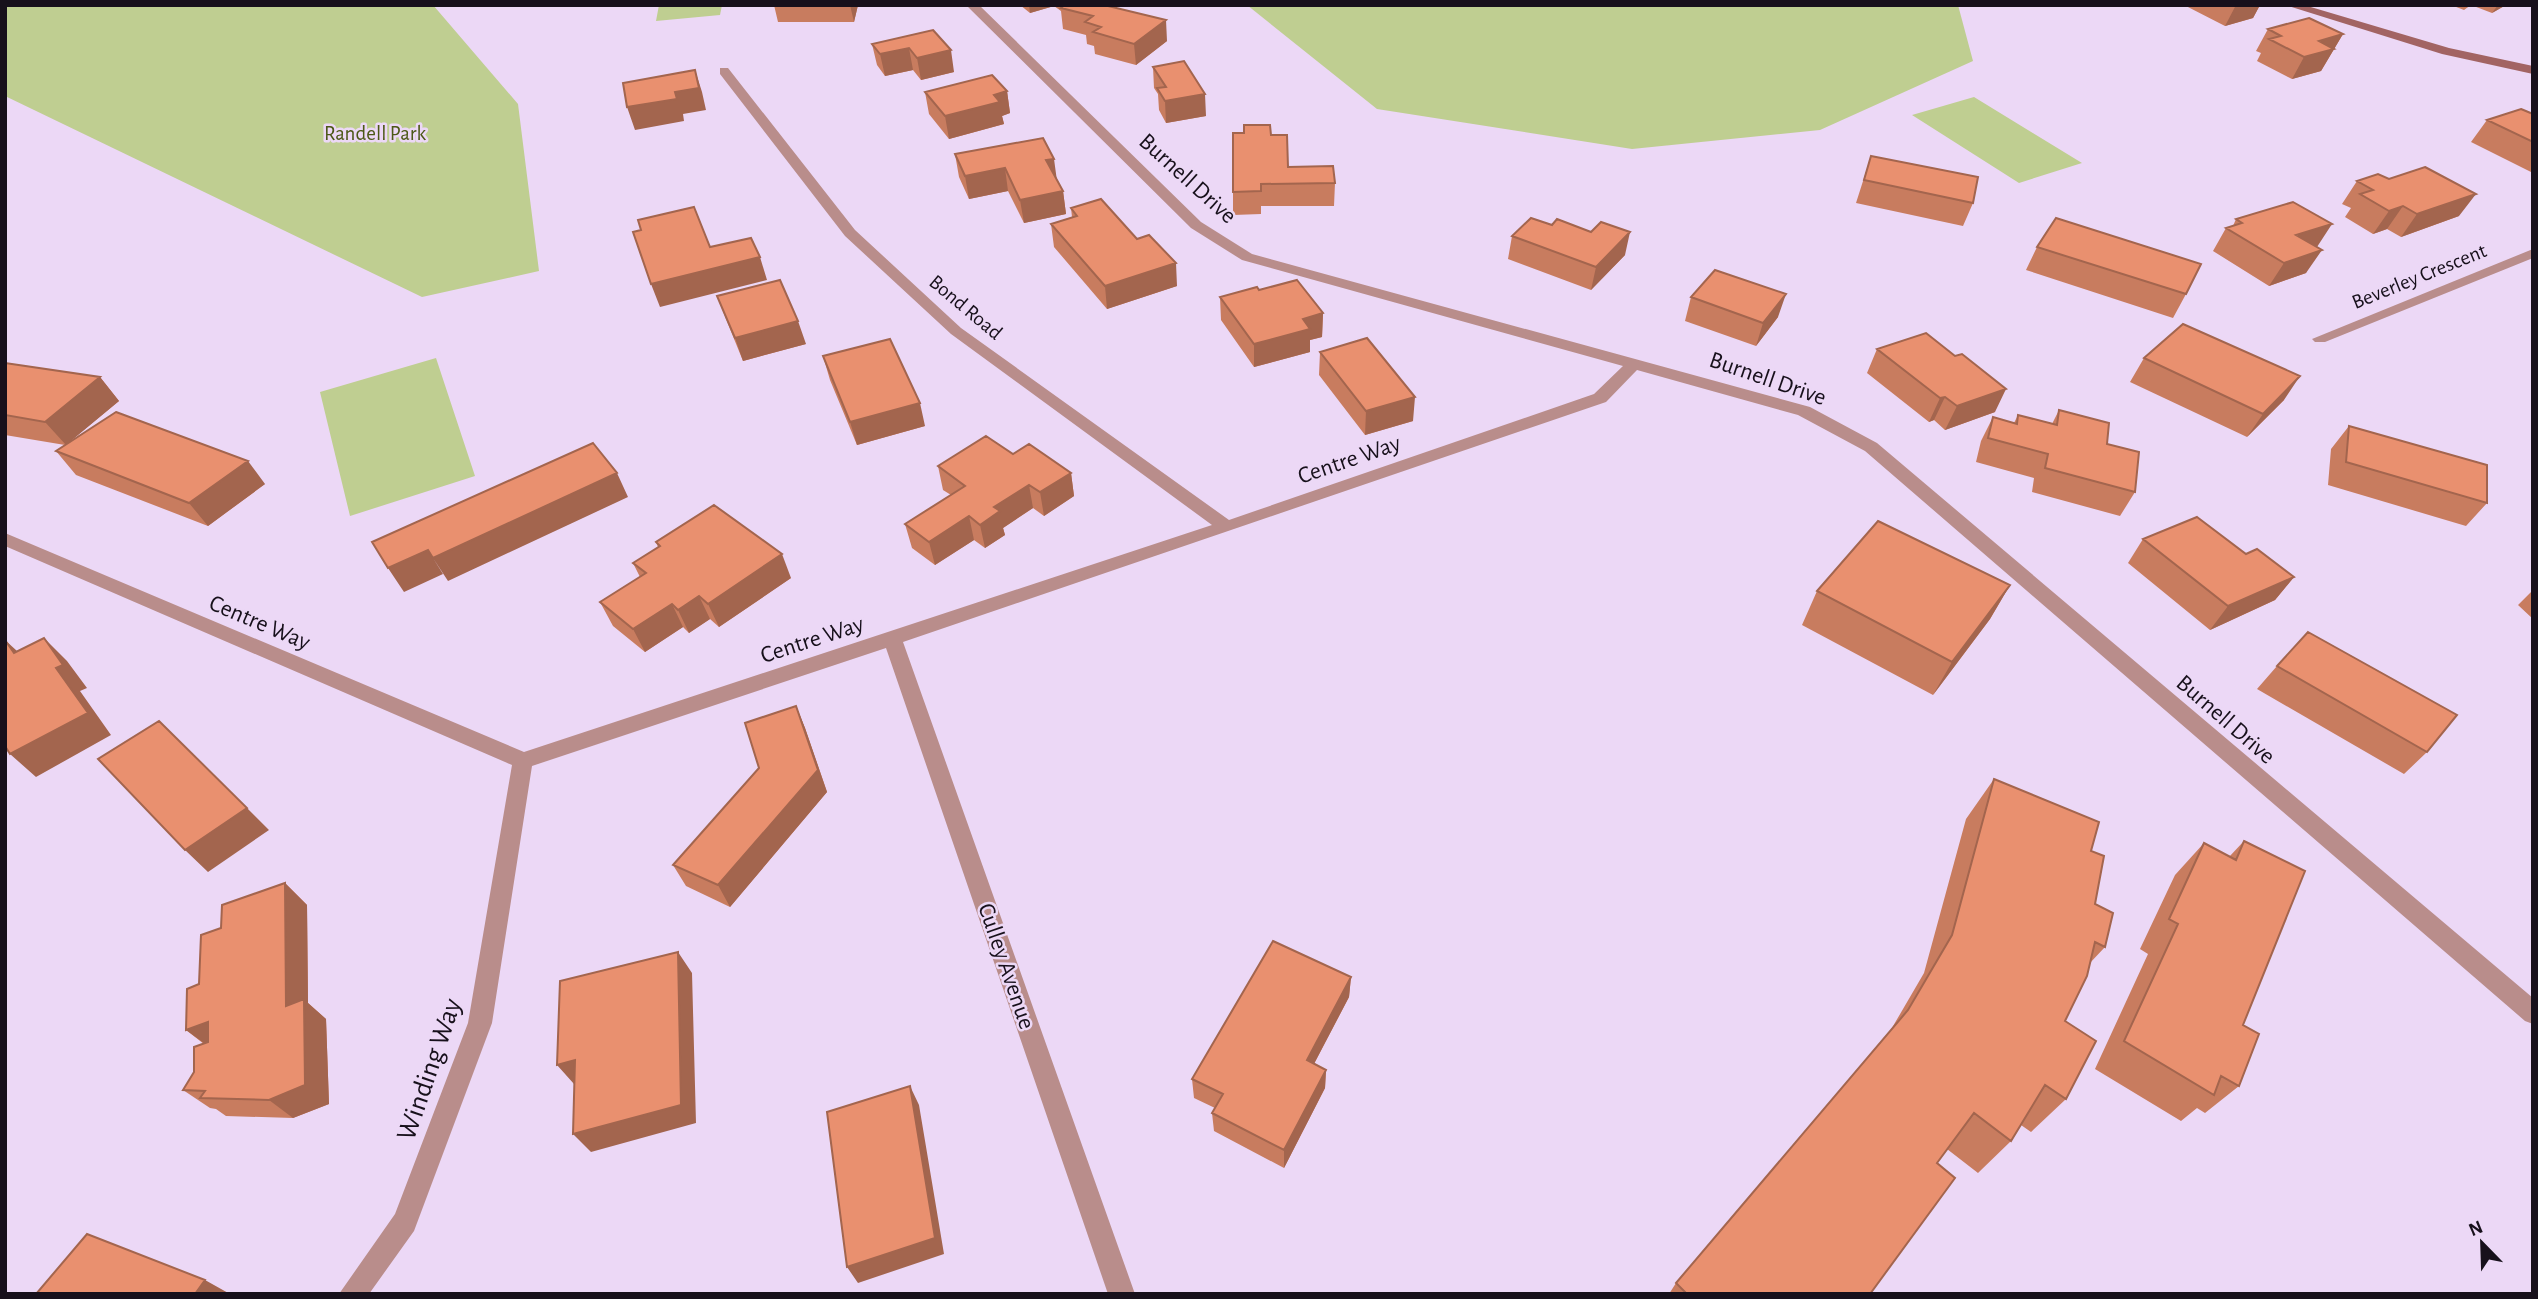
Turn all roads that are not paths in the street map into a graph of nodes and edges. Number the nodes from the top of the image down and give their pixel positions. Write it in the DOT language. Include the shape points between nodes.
graph roads {
  1 [pos="972,5"];
  2 [pos="2291,5"];
  3 [pos="723,71"];
  4 [pos="2533,71"];
  5 [pos="2533,253"];
  6 [pos="2320,339"];
  7 [pos="1636,362"];
  8 [pos="1227,527"];
  9 [pos="5,539"];
  10 [pos="892,638"];
  11 [pos="523,761"];
  12 [pos="2533,1013"];
  13 [pos="352,1294"];
  14 [pos="1122,1294"];
  1 -- 7 [label="street, Burnell Drive" via="1196,225 1247,257"];
  2 -- 4 [label="main road" via="2446,51"];
  3 -- 8 [label="street, Bond Road" via="850,233 956,331"];
  5 -- 6 [label="street, Beverley Crescent"];
  7 -- 8 [label="street, Centre Way" via="1600,398"];
  7 -- 12 [label="street, Burnell Drive" via="1804,411 1871,447"];
  8 -- 10 [label="street, Centre Way"];
  9 -- 11 [label="street, Centre Way"];
  10 -- 11 [label="street, Centre Way"];
  10 -- 14 [label="street, Culley Avenue"];
  11 -- 13 [label="street, Winding Way" via="480,1023 405,1222"];
}
